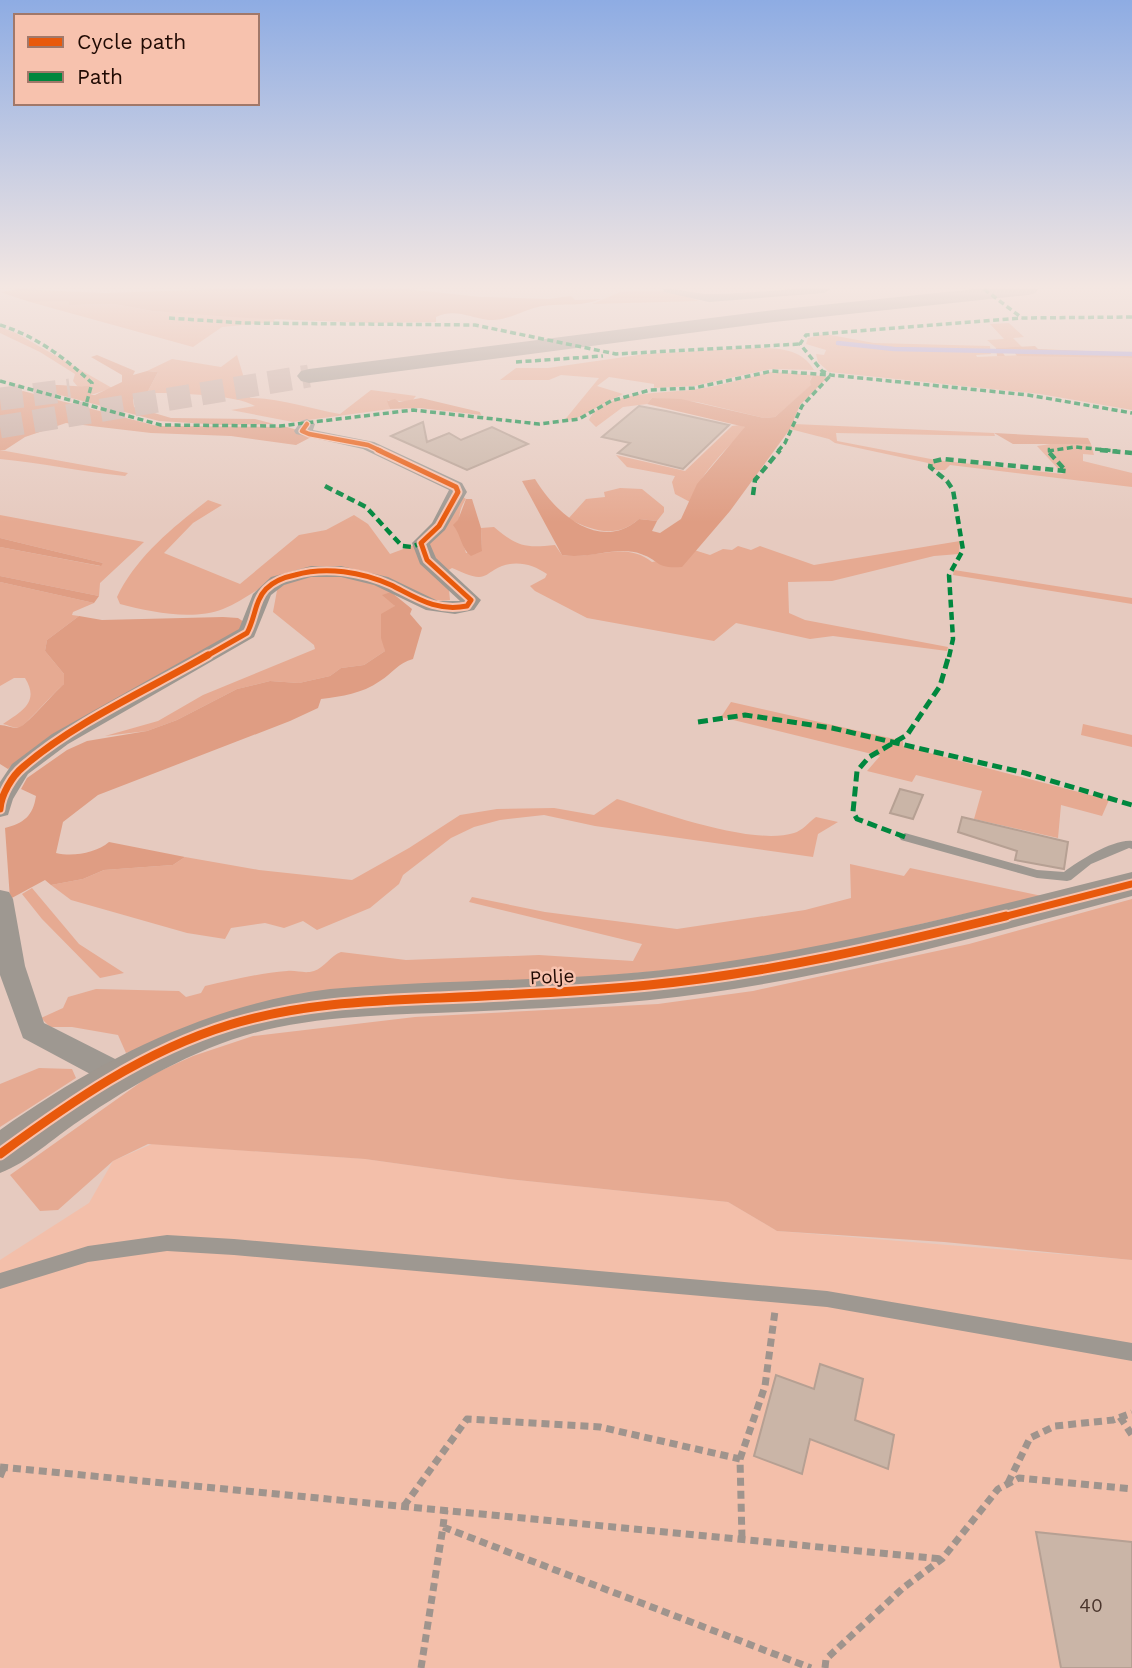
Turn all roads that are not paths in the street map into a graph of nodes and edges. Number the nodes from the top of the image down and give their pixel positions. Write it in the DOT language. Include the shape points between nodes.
graph roads {
  1 [pos="317,367"];
  2 [pos="318,367"];
  3 [pos="307,424"];
  4 [pos="0,809"];
  5 [pos="905,837"];
  6 [pos="1132,845"];
  7 [pos="1132,884"];
  8 [pos="0,899"];
  9 [pos="117,1074"];
  10 [pos="0,1154"];
  11 [pos="0,1281"];
  12 [pos="1132,1352"];
  1 -- 2 [label="highway" via="308,368"];
  3 -- 4 [label="street" via="302,431 368,445 456,487 458,492 439,526 422,543 427,560 471,600 467,606 440,610 381,582 338,570 316,569 288,576 266,589 247,633 61,739 20,769 1,799"];
  5 -- 6 [label="lane" via="1037,874 1067,877 1087,861"];
  7 -- 9 [label="street, Polje" via="894,943 740,974 601,989 384,1000 266,1015 167,1048"];
  8 -- 9 [label="street" via="17,990 33,1030"];
  9 -- 10 [label="street, Polje"];
  11 -- 12 [label="lane" via="88,1254 167,1243 234,1247 827,1299"];
}
